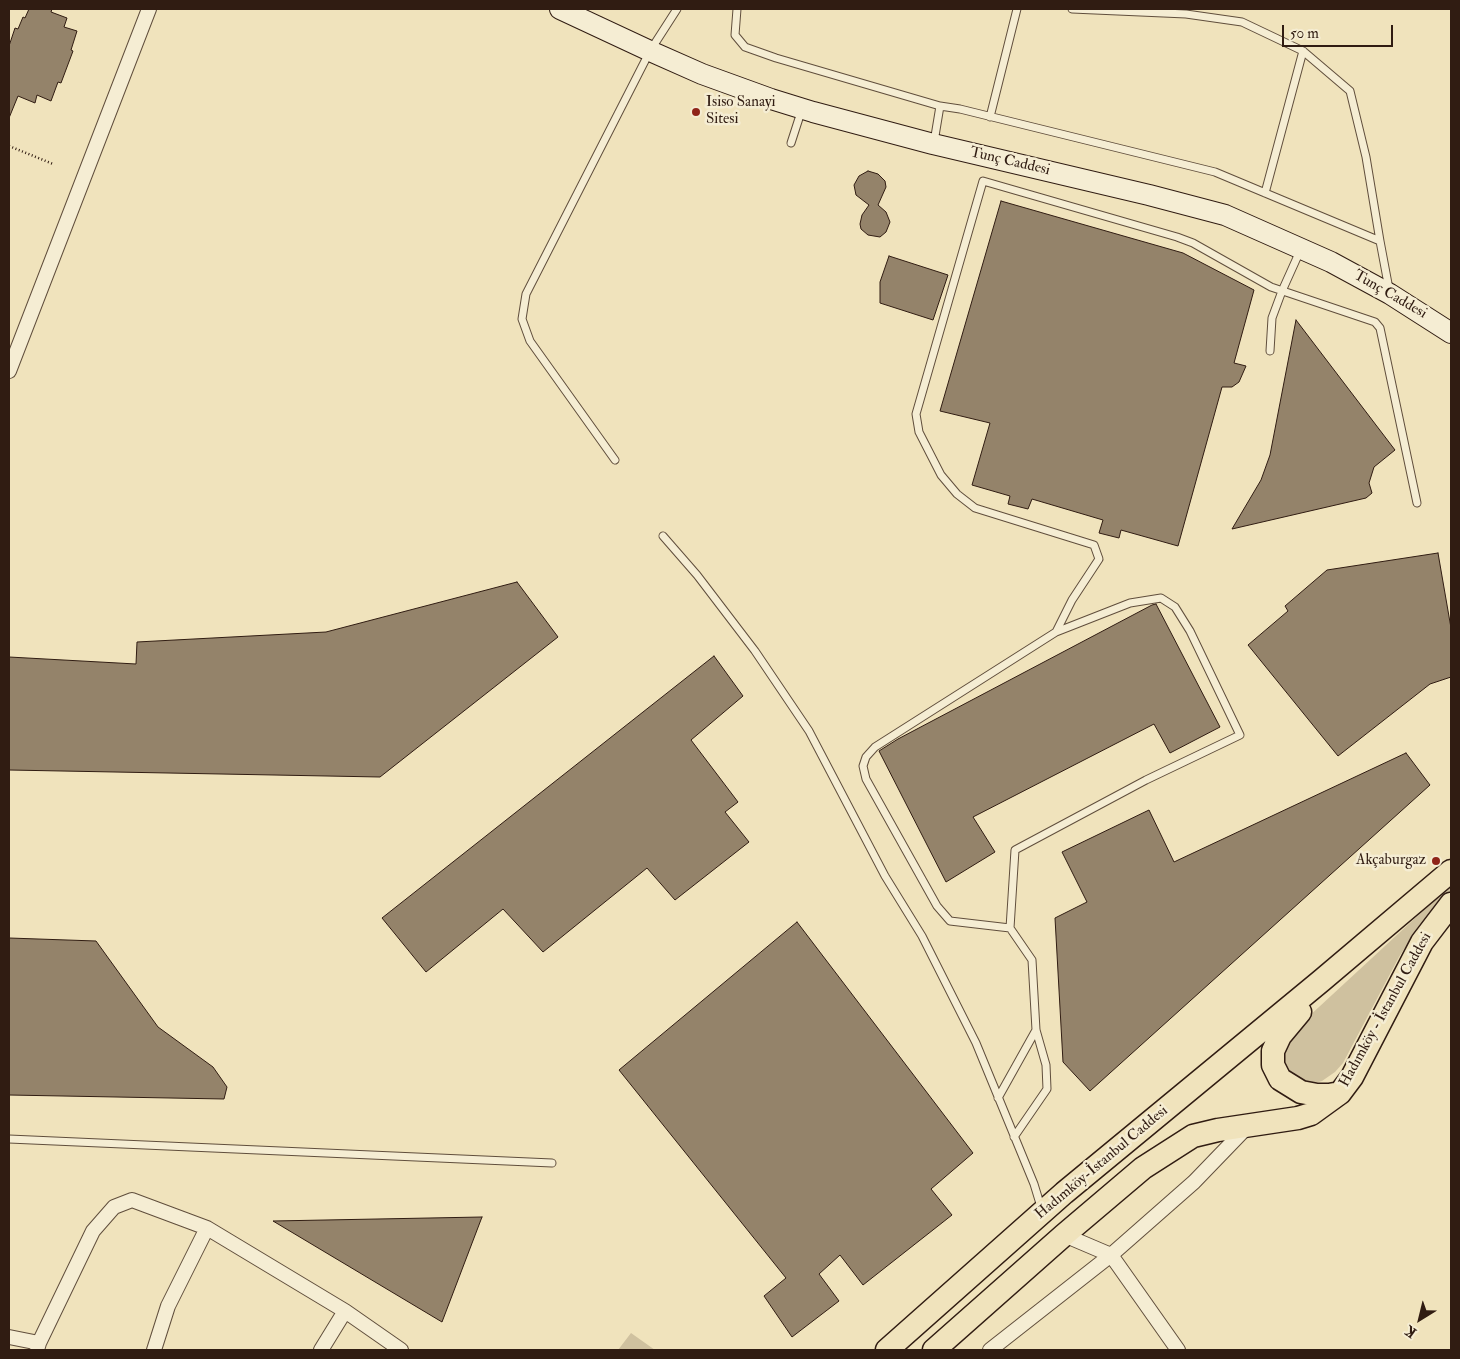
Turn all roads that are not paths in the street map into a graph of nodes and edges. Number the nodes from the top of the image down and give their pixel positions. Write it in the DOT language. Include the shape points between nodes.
graph roads {
  1 [pos="149,9"];
  2 [pos="560,9"];
  3 [pos="676,9"];
  4 [pos="737,9"];
  5 [pos="1017,9"];
  6 [pos="1072,9"];
  7 [pos="650,51"];
  8 [pos="1303,51"];
  9 [pos="940,106"];
  10 [pos="802,109"];
  11 [pos="990,117"];
  12 [pos="791,143"];
  13 [pos="933,144"];
  14 [pos="1265,193"];
  15 [pos="1380,241"];
  16 [pos="1301,248"];
  17 [pos="1282,291"];
  18 [pos="1390,294"];
  19 [pos="1451,332"];
  20 [pos="1270,351"];
  21 [pos="9,371"];
  22 [pos="616,460"];
  23 [pos="1417,503"];
  24 [pos="663,536"];
  25 [pos="1056,632"];
  26 [pos="1451,871"];
  27 [pos="1451,904"];
  28 [pos="1010,928"];
  29 [pos="1321,981"];
  30 [pos="1036,1030"];
  31 [pos="1340,1093"];
  32 [pos="998,1098"];
  33 [pos="1248,1125"];
  34 [pos="1014,1137"];
  35 [pos="9,1138"];
  36 [pos="552,1164"];
  37 [pos="1043,1212"];
  38 [pos="207,1228"];
  39 [pos="1064,1235"];
  40 [pos="1111,1255"];
  41 [pos="345,1311"];
  42 [pos="9,1338"];
  43 [pos="38,1347"];
  44 [pos="154,1350"];
  45 [pos="321,1350"];
  46 [pos="401,1350"];
  47 [pos="887,1350"];
  48 [pos="934,1350"];
  49 [pos="990,1350"];
  50 [pos="1178,1350"];
  1 -- 21 [label="street"];
  2 -- 7 [label="main road, Tunç Caddesi"];
  3 -- 7 [label="lane"];
  4 -- 9 [label="lane" via="735,36 745,47"];
  5 -- 11 [label="lane"];
  6 -- 8 [label="lane" via="1186,14 1242,22"];
  7 -- 10 [label="main road, Tunç Caddesi" via="711,77"];
  7 -- 22 [label="lane" via="526,294 522,320 530,341"];
  8 -- 14 [label="lane"];
  8 -- 15 [label="lane" via="1350,91 1366,157"];
  9 -- 11 [label="lane"];
  9 -- 13 [label="lane"];
  10 -- 12 [label="lane"];
  10 -- 13 [label="main road, Tunç Caddesi"];
  11 -- 14 [label="lane" via="1215,172"];
  13 -- 16 [label="main road, Tunç Caddesi" via="1225,215"];
  14 -- 15 [label="lane"];
  15 -- 18 [label="lane"];
  16 -- 17 [label="lane"];
  16 -- 18 [label="main road, Tunç Caddesi"];
  17 -- 20 [label="lane" via="1272,318"];
  17 -- 23 [label="lane" via="1366,318 1380,328"];
  17 -- 25 [label="lane" via="1177,237 983,181 916,414 919,432 941,475 975,508 1094,545 1099,559"];
  18 -- 19 [label="main road, Tunç Caddesi"];
  24 -- 32 [label="lane" via="755,651 809,731 884,876 922,936 976,1042"];
  25 -- 28 [label="lane" via="875,747 863,766 866,779 937,906 950,921"];
  25 -- 28 [label="lane" via="1130,603 1161,598 1175,607 1190,631 1240,735 1146,780 1015,850"];
  26 -- 29 [label="main road"];
  27 -- 31 [label="main road, Hadımköy - İstanbul Caddesi" via="1422,942 1352,1077"];
  28 -- 30 [label="lane" via="1032,960"];
  29 -- 31 [label="main road" via="1280,1036 1273,1051 1273,1065 1280,1078 1301,1092"];
  29 -- 37 [label="main road, Hadımköy-İstanbul Caddesi"];
  30 -- 32 [label="lane"];
  30 -- 34 [label="lane" via="1046,1065 1047,1089"];
  31 -- 33 [label="main road, Hadımköy-İstanbul Caddesi" via="1310,1114"];
  32 -- 34 [label="lane"];
  33 -- 39 [label="main road, Hadımköy-İstanbul Caddesi" via="1194,1136 1143,1168"];
  33 -- 40 [label="street" via="1194,1182"];
  34 -- 37 [label="lane"];
  35 -- 36 [label="lane"];
  37 -- 39 [label="main road"];
  37 -- 47 [label="main road, Hadımköy-İstanbul Caddesi"];
  38 -- 41 [label="street"];
  38 -- 43 [label="street" via="132,1200 114,1207 93,1230"];
  38 -- 44 [label="street" via="168,1306"];
  39 -- 40 [label="street"];
  39 -- 48 [label="main road, Hadımköy-İstanbul Caddesi"];
  40 -- 49 [label="street"];
  40 -- 50 [label="street"];
  41 -- 45 [label="street"];
  41 -- 46 [label="street"];
  42 -- 43 [label="street"];
}
